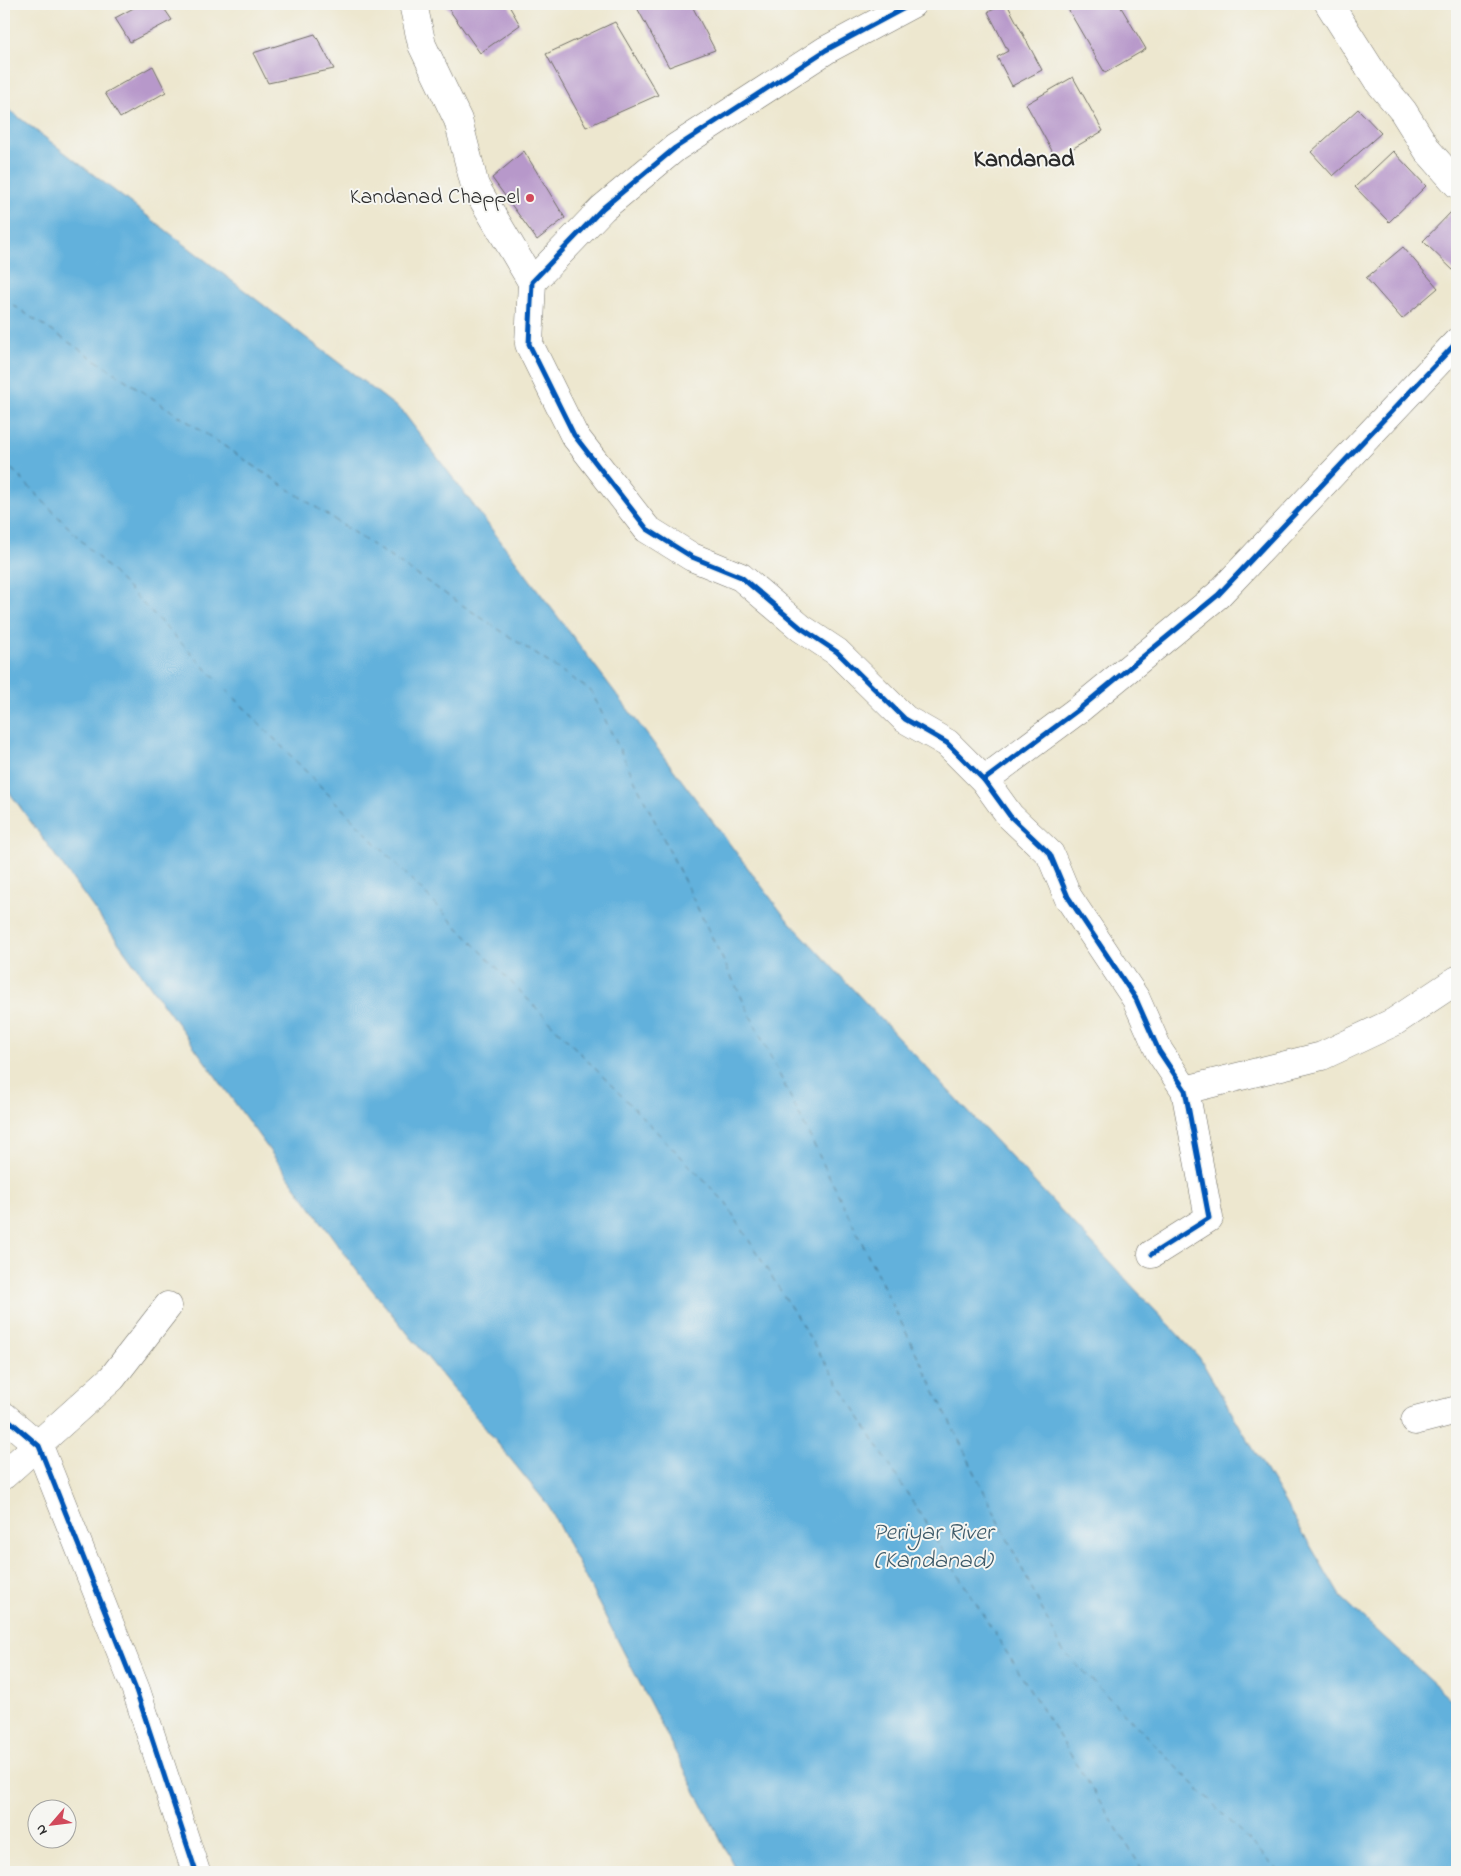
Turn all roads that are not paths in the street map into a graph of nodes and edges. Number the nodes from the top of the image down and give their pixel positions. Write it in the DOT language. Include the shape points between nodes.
graph roads {
  1 [pos="413,4"];
  2 [pos="907,4"];
  3 [pos="1329,4"];
  4 [pos="1457,184"];
  5 [pos="532,282"];
  6 [pos="1457,342"];
  7 [pos="984,780"];
  8 [pos="1457,980"];
  9 [pos="1185,1090"];
  10 [pos="1152,1254"];
  11 [pos="168,1306"];
  12 [pos="1457,1410"];
  13 [pos="4,1416"];
  14 [pos="1415,1421"];
  15 [pos="39,1446"];
  16 [pos="4,1475"];
  17 [pos="196,1872"];
  1 -- 5 [label="street" via="422,45 458,120 475,186"];
  2 -- 5 [label="street" via="826,50 675,148 603,208"];
  3 -- 4 [label="street" via="1378,81 1403,111 1428,151"];
  5 -- 7 [label="street" via="529,344 574,434 647,529 692,558 741,577 801,628 837,652 905,719 947,743"];
  6 -- 7 [label="street" via="1218,595 1078,710"];
  7 -- 9 [label="street" via="1010,816 1050,854 1068,897 1136,999 1159,1052"];
  8 -- 9 [label="street" via="1394,1022 1322,1056"];
  9 -- 10 [label="street" via="1209,1218"];
  11 -- 15 [label="street" via="112,1378"];
  12 -- 14 [label="street"];
  13 -- 15 [label="street"];
  15 -- 16 [label="street"];
  15 -- 17 [label="street" via="136,1690"];
}
